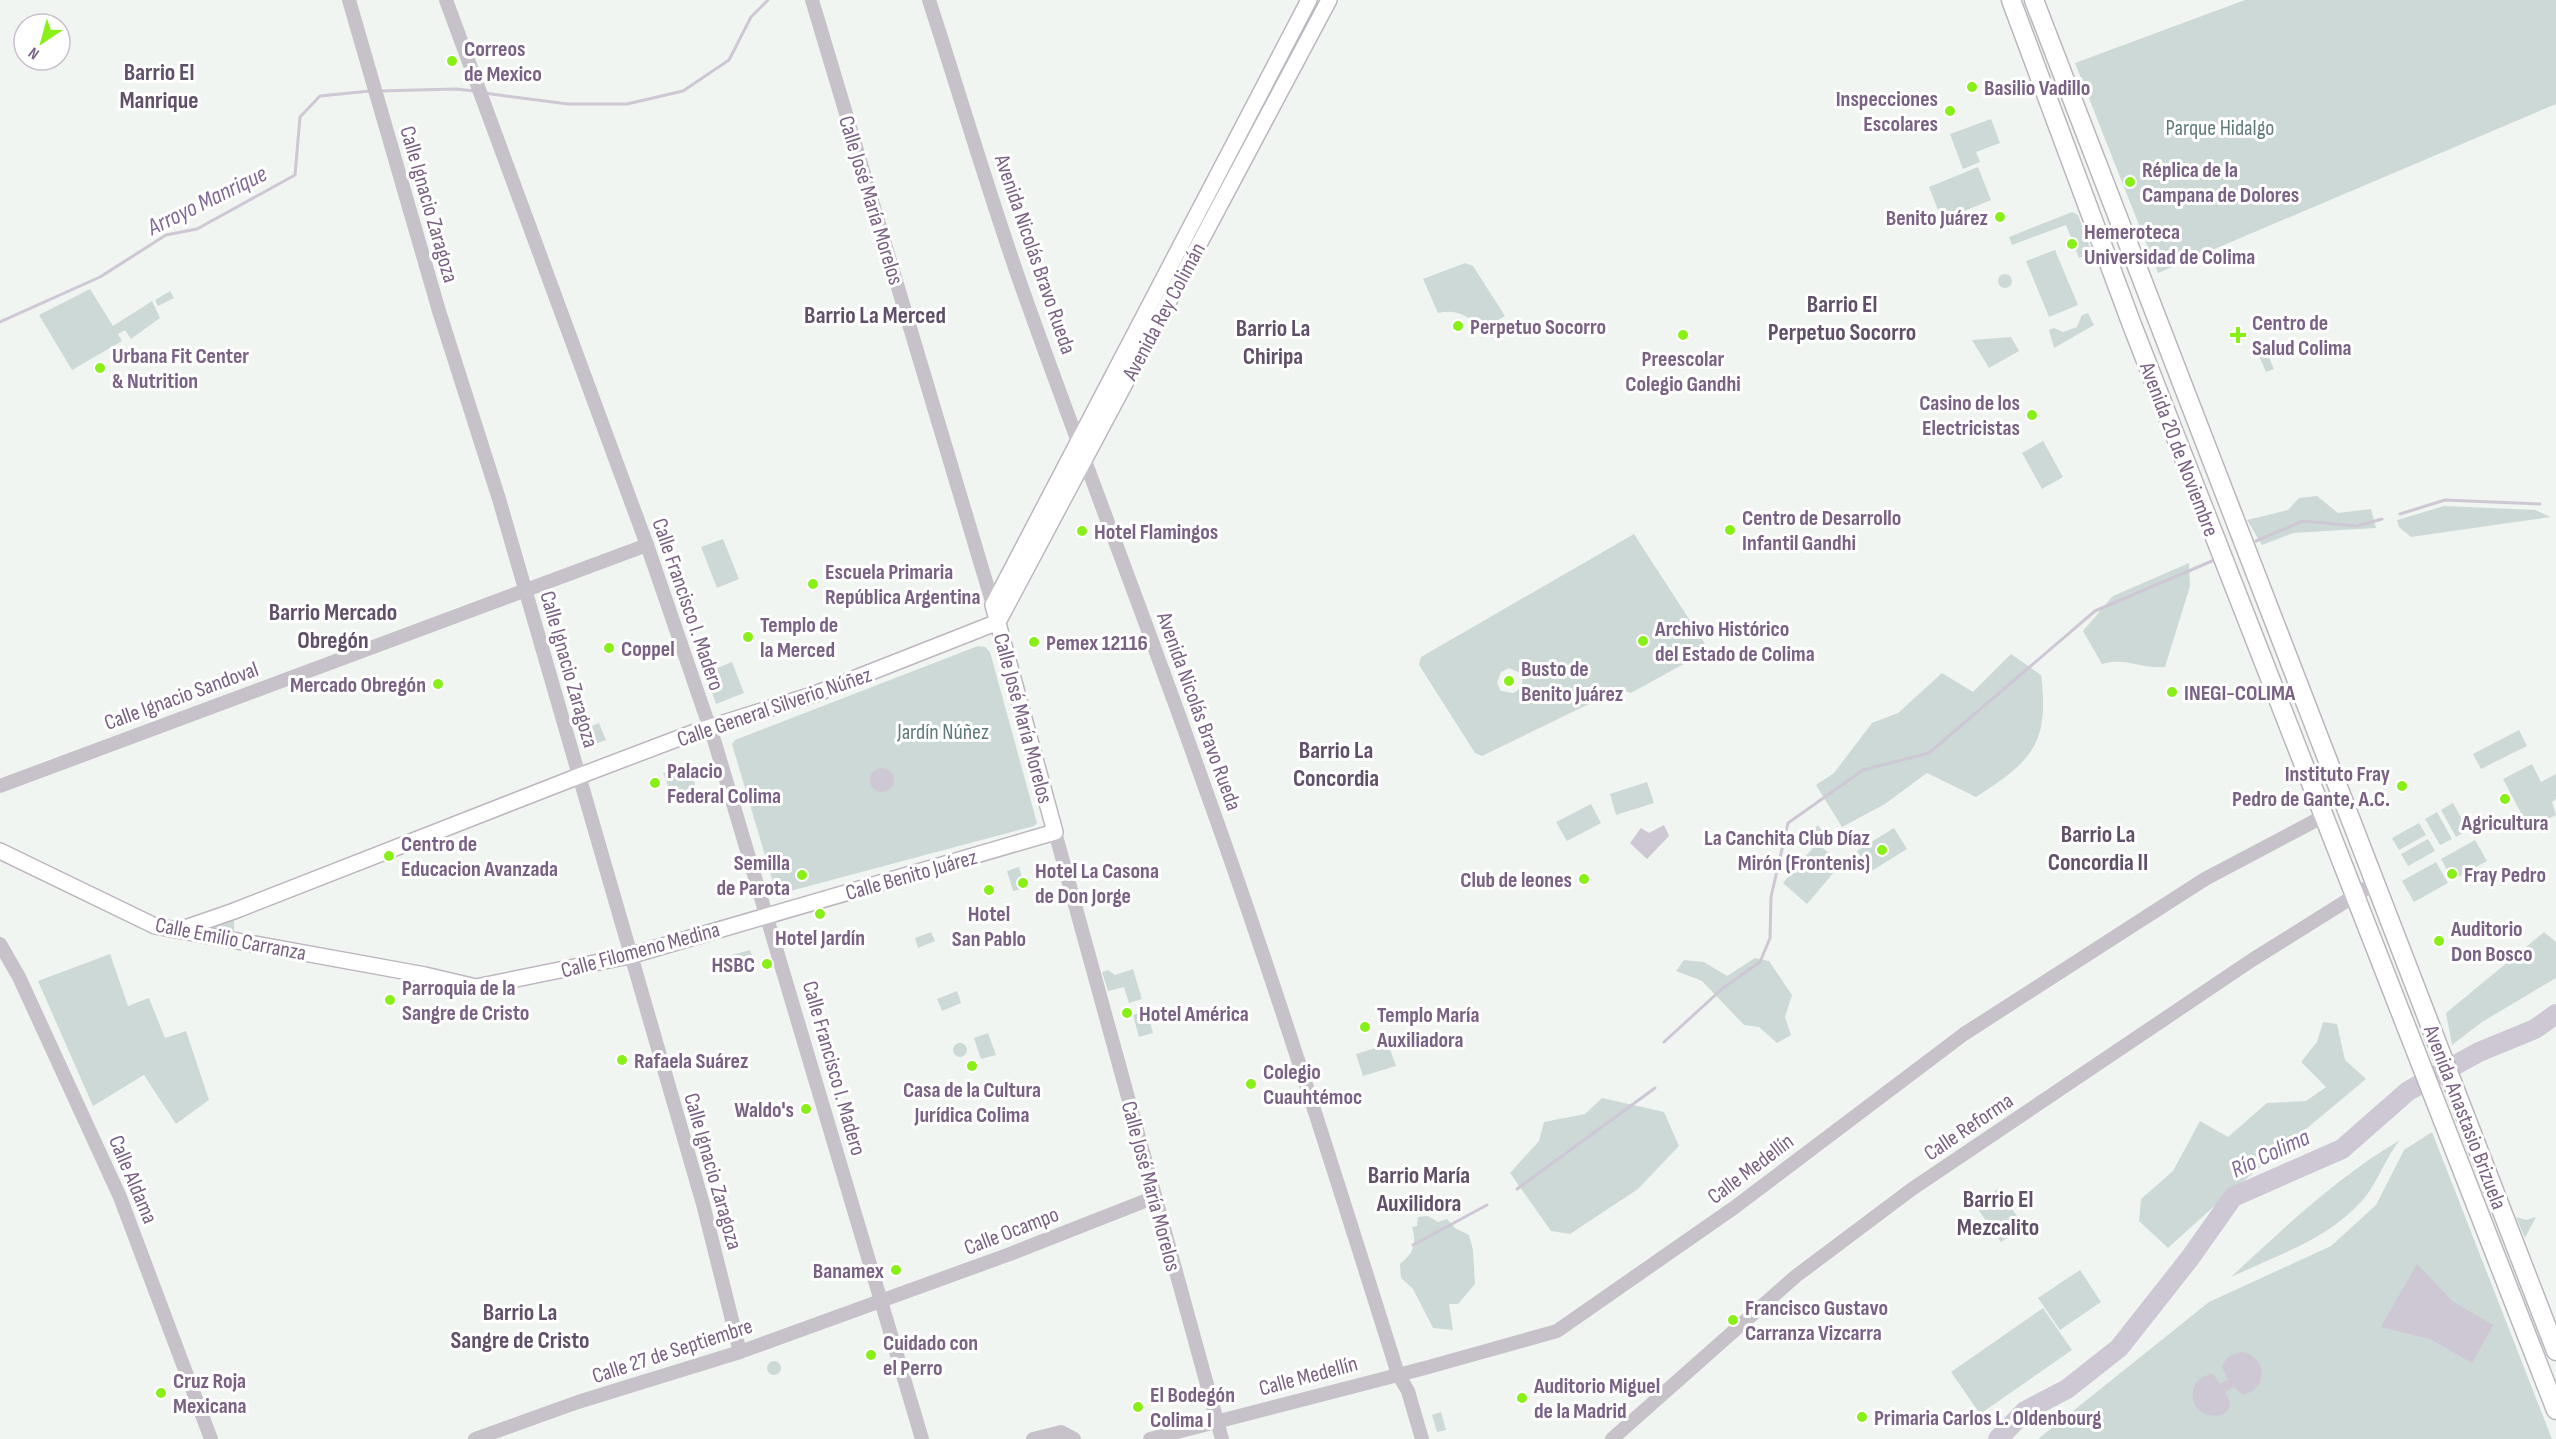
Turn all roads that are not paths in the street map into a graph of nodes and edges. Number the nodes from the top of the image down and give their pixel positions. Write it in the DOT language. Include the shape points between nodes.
graph roads {
  1 [pos="349,0"];
  2 [pos="446,0"];
  3 [pos="812,0"];
  4 [pos="929,0"];
  5 [pos="1309,0"];
  6 [pos="1329,0"];
  7 [pos="2011,0"];
  8 [pos="2034,0"];
  9 [pos="1077,444"];
  10 [pos="1084,461"];
  11 [pos="647,545"];
  12 [pos="525,590"];
  13 [pos="993,605"];
  14 [pos="998,622"];
  15 [pos="710,730"];
  16 [pos="579,776"];
  17 [pos="0,786"];
  18 [pos="2324,816"];
  19 [pos="1055,832"];
  20 [pos="0,851"];
  21 [pos="2375,883"];
  22 [pos="2355,895"];
  23 [pos="768,914"];
  24 [pos="188,929"];
  25 [pos="0,944"];
  26 [pos="630,956"];
  27 [pos="476,987"];
  28 [pos="1155,1197"];
  29 [pos="881,1300"];
  30 [pos="2556,1351"];
  31 [pos="740,1352"];
  32 [pos="1398,1374"];
  33 [pos="2556,1410"];
  34 [pos="1217,1421"];
  35 [pos="1616,1437"];
  36 [pos="1074,1438"];
  37 [pos="211,1439"];
  38 [pos="475,1439"];
  39 [pos="922,1439"];
  40 [pos="1032,1439"];
  41 [pos="1150,1439"];
  42 [pos="1222,1439"];
  43 [pos="1422,1439"];
  1 -- 12 [label="street, Calle Ignacio Zaragoza"];
  2 -- 11 [label="street, Calle Francisco I. Madero"];
  3 -- 13 [label="street, Calle José María Morelos"];
  4 -- 9 [label="street, Avenida Nicolás Bravo Rueda"];
  5 -- 9 [label="main road, Avenida Rey Colimán"];
  6 -- 10 [label="main road, Avenida Rey Colimán"];
  7 -- 18 [label="main road, Avenida 20 de Noviembre" via="2132,325"];
  8 -- 21 [label="main road, Avenida 20 de Noviembre"];
  9 -- 10 [label="street, Avenida Nicolás Bravo Rueda"];
  9 -- 13 [label="main road, Avenida Rey Colimán"];
  10 -- 14 [label="main road, Avenida Rey Colimán"];
  10 -- 32 [label="street, Avenida Nicolás Bravo Rueda" via="1206,788"];
  11 -- 12 [label="street, Calle Ignacio Sandoval"];
  11 -- 15 [label="street, Calle Francisco I. Madero"];
  12 -- 16 [label="street, Calle Ignacio Zaragoza"];
  12 -- 17 [label="street, Calle Ignacio Sandoval"];
  13 -- 14 [label="main road, Calle José María Morelos"];
  14 -- 15 [label="main road, Calle General Silverio Núñez" via="815,694"];
  14 -- 19 [label="main road, Calle José María Morelos"];
  15 -- 16 [label="main road, Calle General Silverio Núñez" via="695,732"];
  15 -- 23 [label="street, Calle Francisco I. Madero"];
  16 -- 24 [label="main road, Calle General Silverio Núñez"];
  16 -- 26 [label="street, Calle Ignacio Zaragoza"];
  18 -- 22 [label="main road, Avenida 20 de Noviembre"];
  18 -- 32 [label="street, Calle Medellín" via="2205,879 1964,1034 1735,1207 1557,1331"];
  19 -- 23 [label="main road, Calle Benito Juárez"];
  19 -- 28 [label="street, Calle José María Morelos"];
  20 -- 24 [label="main road, Calle Emilio Carranza" via="155,926"];
  21 -- 22 [label="street, Calle Reforma"];
  21 -- 30 [label="main road, Avenida Anastasio Brizuela"];
  22 -- 33 [label="main road, Avenida Anastasio Brizuela"];
  22 -- 35 [label="street, Calle Reforma" via="1912,1189 1796,1276"];
  23 -- 26 [label="main road, Calle Filomeno Medina"];
  23 -- 29 [label="street, Calle Francisco I. Madero"];
  24 -- 27 [label="main road, Calle Emilio Carranza"];
  25 -- 37 [label="street, Calle Aldama" via="19,977 120,1197"];
  26 -- 27 [label="main road, Calle Filomeno Medina"];
  26 -- 31 [label="street, Calle Ignacio Zaragoza" via="703,1204"];
  28 -- 29 [label="street, Calle Ocampo"];
  28 -- 34 [label="street, Calle José María Morelos"];
  29 -- 31 [label="street, Calle 27 de Septiembre"];
  29 -- 39 [label="street, Calle Francisco I. Madero"];
  31 -- 38 [label="street, Calle 27 de Septiembre" via="578,1402"];
  32 -- 34 [label="street, Calle Medellín"];
  32 -- 43 [label="street, Avenida Nicolás Bravo Rueda" via="1408,1391"];
  34 -- 41 [label="street, Calle Medellín"];
  34 -- 42 [label="street, Calle José María Morelos"];
  36 -- 40 [label="street" via="1061,1432"];
}
